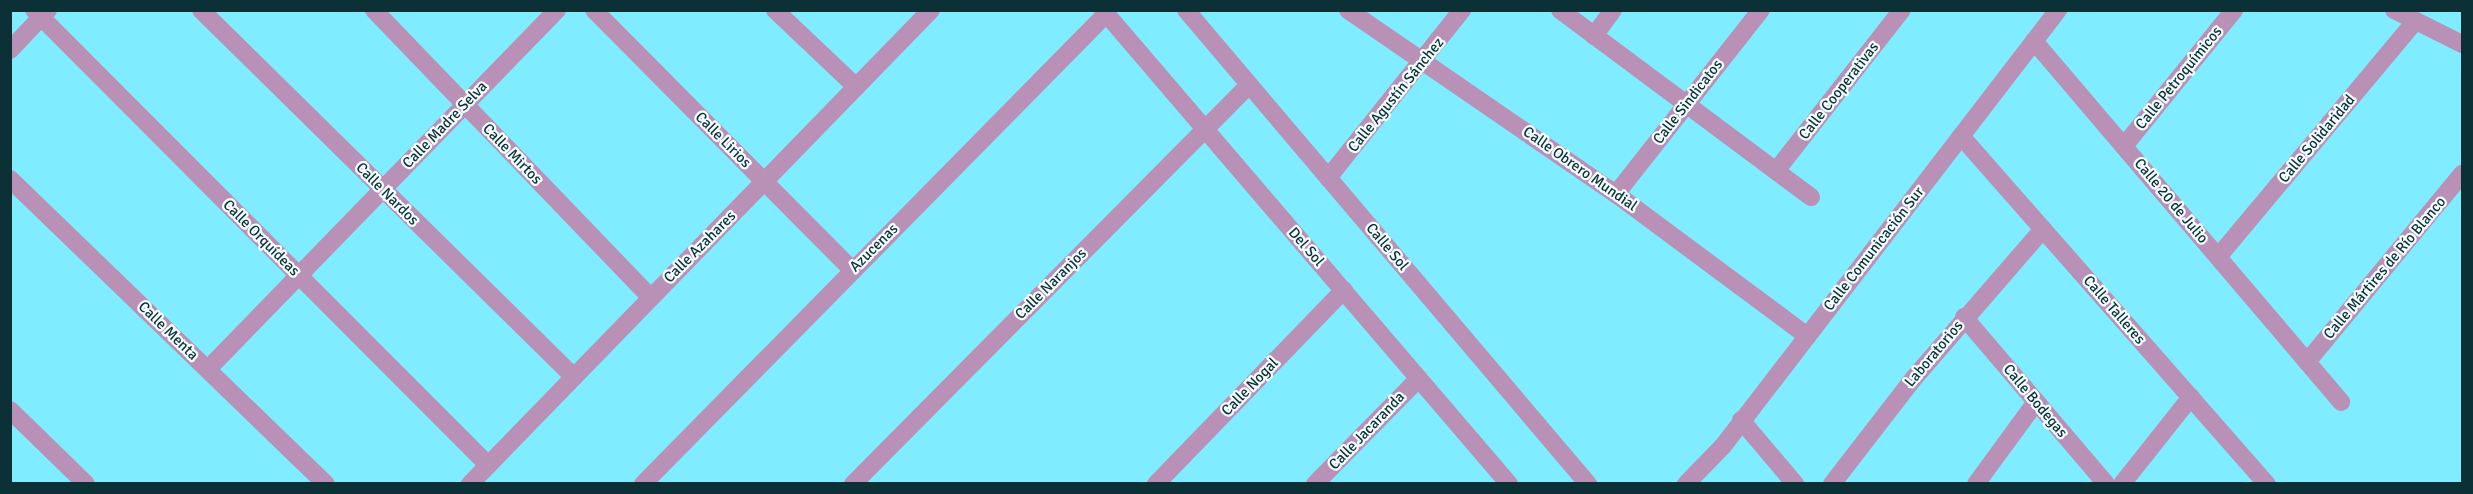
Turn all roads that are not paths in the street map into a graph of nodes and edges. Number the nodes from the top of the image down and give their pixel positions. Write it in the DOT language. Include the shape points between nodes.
graph roads {
  1 [pos="201,10"];
  2 [pos="374,10"];
  3 [pos="557,10"];
  4 [pos="594,10"];
  5 [pos="775,10"];
  6 [pos="931,10"];
  7 [pos="1186,10"];
  8 [pos="1348,10"];
  9 [pos="1462,10"];
  10 [pos="1560,10"];
  11 [pos="1613,10"];
  12 [pos="1761,10"];
  13 [pos="1902,10"];
  14 [pos="2058,10"];
  15 [pos="2234,10"];
  16 [pos="2394,10"];
  17 [pos="1105,12"];
  18 [pos="41,13"];
  19 [pos="2415,21"];
  20 [pos="1594,36"];
  21 [pos="2034,41"];
  22 [pos="2463,44"];
  23 [pos="10,50"];
  24 [pos="1425,60"];
  25 [pos="1249,85"];
  26 [pos="856,87"];
  27 [pos="465,105"];
  28 [pos="1687,105"];
  29 [pos="1205,129"];
  30 [pos="1961,136"];
  31 [pos="2124,146"];
  32 [pos="1776,171"];
  33 [pos="2463,174"];
  34 [pos="1328,178"];
  35 [pos="10,179"];
  36 [pos="764,182"];
  37 [pos="383,190"];
  38 [pos="1616,194"];
  39 [pos="1811,197"];
  40 [pos="2043,229"];
  41 [pos="2218,257"];
  42 [pos="852,270"];
  43 [pos="299,276"];
  44 [pos="1344,290"];
  45 [pos="650,297"];
  46 [pos="1964,317"];
  47 [pos="1807,336"];
  48 [pos="2307,362"];
  49 [pos="208,369"];
  50 [pos="574,377"];
  51 [pos="1419,378"];
  52 [pos="2191,397"];
  53 [pos="2036,402"];
  54 [pos="2341,402"];
  55 [pos="10,410"];
  56 [pos="1741,420"];
  57 [pos="488,465"];
  58 [pos="86,483"];
  59 [pos="326,483"];
  60 [pos="470,483"];
  61 [pos="643,483"];
  62 [pos="853,483"];
  63 [pos="1156,483"];
  64 [pos="1316,483"];
  65 [pos="1509,483"];
  66 [pos="1588,483"];
  67 [pos="1686,483"];
  68 [pos="1795,483"];
  69 [pos="1832,483"];
  70 [pos="1976,483"];
  71 [pos="2106,483"];
  72 [pos="2122,483"];
  73 [pos="2267,483"];
  1 -- 37 [label="street, Calle Nardos"];
  2 -- 27 [label="street, Calle Mirtos"];
  3 -- 27 [label="street, Calle Madre Selva"];
  4 -- 36 [label="street, Calle Lirios"];
  5 -- 26 [label="street"];
  6 -- 26 [label="street, Calle Azahares"];
  7 -- 25 [label="street, Calle Sol"];
  8 -- 24 [label="street, Calle Obrero Mundial"];
  9 -- 24 [label="street, Calle Agustín Sánchez"];
  10 -- 20 [label="street"];
  11 -- 20 [label="street"];
  12 -- 28 [label="street, Calle Sindicatos"];
  13 -- 32 [label="street, Calle Cooperativas"];
  14 -- 21 [label="street, Calle Comunicación Sur"];
  15 -- 31 [label="street, Calle Petroquímicos"];
  16 -- 19 [label="street"];
  17 -- 29 [label="street, Del Sol"];
  17 -- 42 [label="street, Azucenas"];
  18 -- 23 [label="street"];
  18 -- 43 [label="street, Calle Orquídeas"];
  19 -- 22 [label="street"];
  19 -- 41 [label="street, Calle Solidaridad"];
  20 -- 28 [label="street"];
  21 -- 30 [label="street, Calle Comunicación Sur"];
  21 -- 31 [label="street, Calle 20 de Julio"];
  24 -- 34 [label="street, Calle Agustín Sánchez"];
  24 -- 38 [label="street, Calle Obrero Mundial"];
  25 -- 29 [label="street, Calle Naranjos"];
  25 -- 34 [label="street, Calle Sol"];
  26 -- 36 [label="street, Calle Azahares"];
  27 -- 37 [label="street, Calle Madre Selva"];
  27 -- 45 [label="street, Calle Mirtos"];
  28 -- 32 [label="street"];
  28 -- 38 [label="street, Calle Sindicatos"];
  29 -- 44 [label="street, Del Sol"];
  29 -- 62 [label="street, Calle Naranjos"];
  30 -- 40 [label="street, Calle Talleres"];
  30 -- 47 [label="street, Calle Comunicación Sur"];
  31 -- 41 [label="street, Calle 20 de Julio"];
  32 -- 39 [label="street"];
  33 -- 48 [label="street, Calle Mártires de Río Blanco"];
  34 -- 66 [label="street, Calle Sol"];
  35 -- 49 [label="street, Calle Menta"];
  36 -- 42 [label="street, Calle Lirios"];
  36 -- 45 [label="street, Calle Azahares"];
  37 -- 43 [label="street, Calle Madre Selva"];
  37 -- 50 [label="street, Calle Nardos"];
  38 -- 47 [label="street, Calle Obrero Mundial"];
  40 -- 46 [label="street, Laboratorios"];
  40 -- 52 [label="street, Calle Talleres"];
  41 -- 48 [label="street, Calle 20 de Julio"];
  42 -- 61 [label="street, Azucenas"];
  43 -- 49 [label="street, Calle Madre Selva"];
  43 -- 57 [label="street, Calle Orquídeas"];
  44 -- 51 [label="street, Del Sol"];
  44 -- 63 [label="street, Calle Nogal"];
  45 -- 50 [label="street, Calle Azahares"];
  46 -- 53 [label="street, Calle Bodegas"];
  46 -- 69 [label="street, Laboratorios"];
  47 -- 56 [label="street, Calle Comunicación Sur"];
  48 -- 54 [label="street, Calle 20 de Julio"];
  49 -- 59 [label="street, Calle Menta"];
  50 -- 57 [label="street, Calle Azahares"];
  51 -- 64 [label="street, Calle Jacaranda"];
  51 -- 65 [label="street, Del Sol"];
  52 -- 72 [label="street"];
  52 -- 73 [label="street, Calle Talleres"];
  53 -- 70 [label="street"];
  53 -- 71 [label="street, Calle Bodegas"];
  55 -- 58 [label="street"];
  56 -- 67 [label="street, Calle Comunicación Sur" via="1723,446"];
  56 -- 68 [label="street"];
  57 -- 60 [label="street, Calle Azahares"];
}
